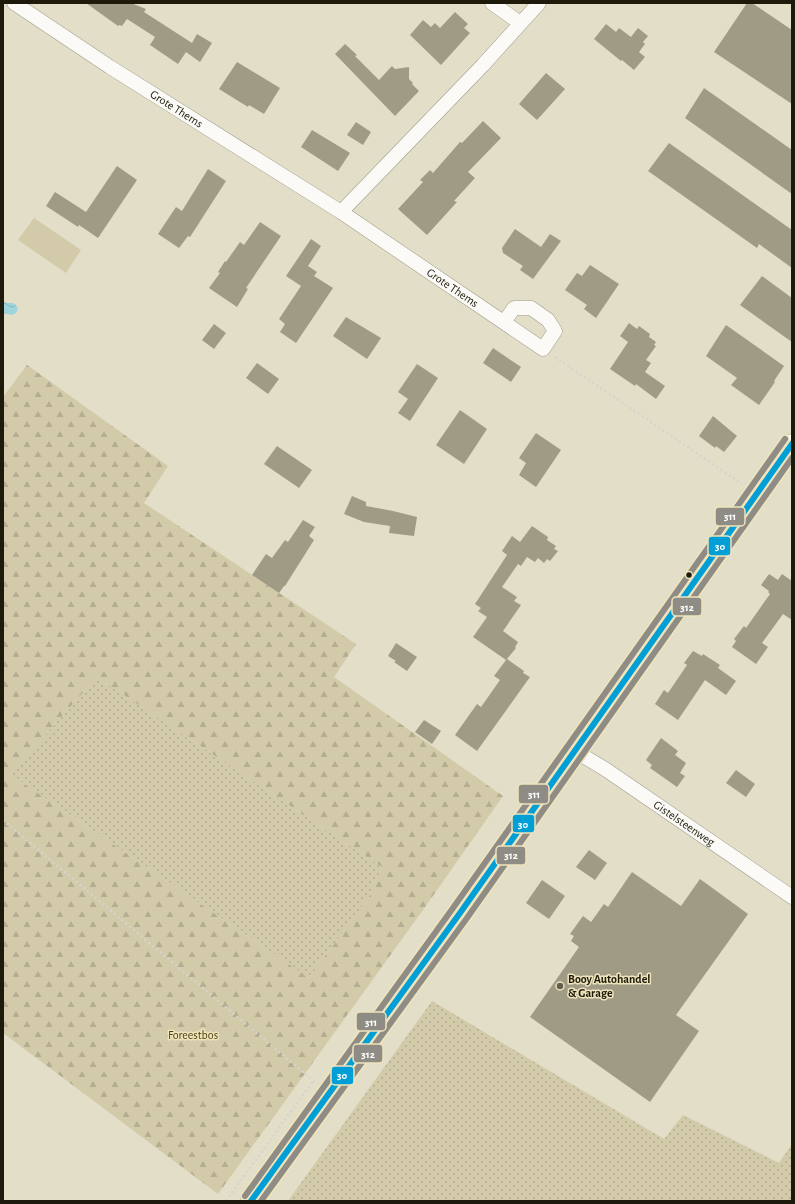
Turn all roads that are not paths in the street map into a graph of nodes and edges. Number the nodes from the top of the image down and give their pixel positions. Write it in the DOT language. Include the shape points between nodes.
graph roads {
  1 [pos="14,3"];
  2 [pos="492,3"];
  3 [pos="539,3"];
  4 [pos="520,23"];
  5 [pos="341,212"];
  6 [pos="504,322"];
  7 [pos="792,444"];
  8 [pos="575,750"];
  9 [pos="792,897"];
  10 [pos="251,1201"];
  1 -- 5 [label="street, Grote Thems" via="110,67"];
  2 -- 4 [label="street"];
  3 -- 4 [label="street"];
  4 -- 5 [label="street" via="483,65"];
  5 -- 6 [label="street, Grote Thems"];
  6 -- 6 [label="street, Grote Thems" via="543,349 555,331 548,320 531,308 514,308"];
  7 -- 8 [label="main road"];
  8 -- 9 [label="street, Gistelsteenweg"];
  8 -- 10 [label="main road"];
}
